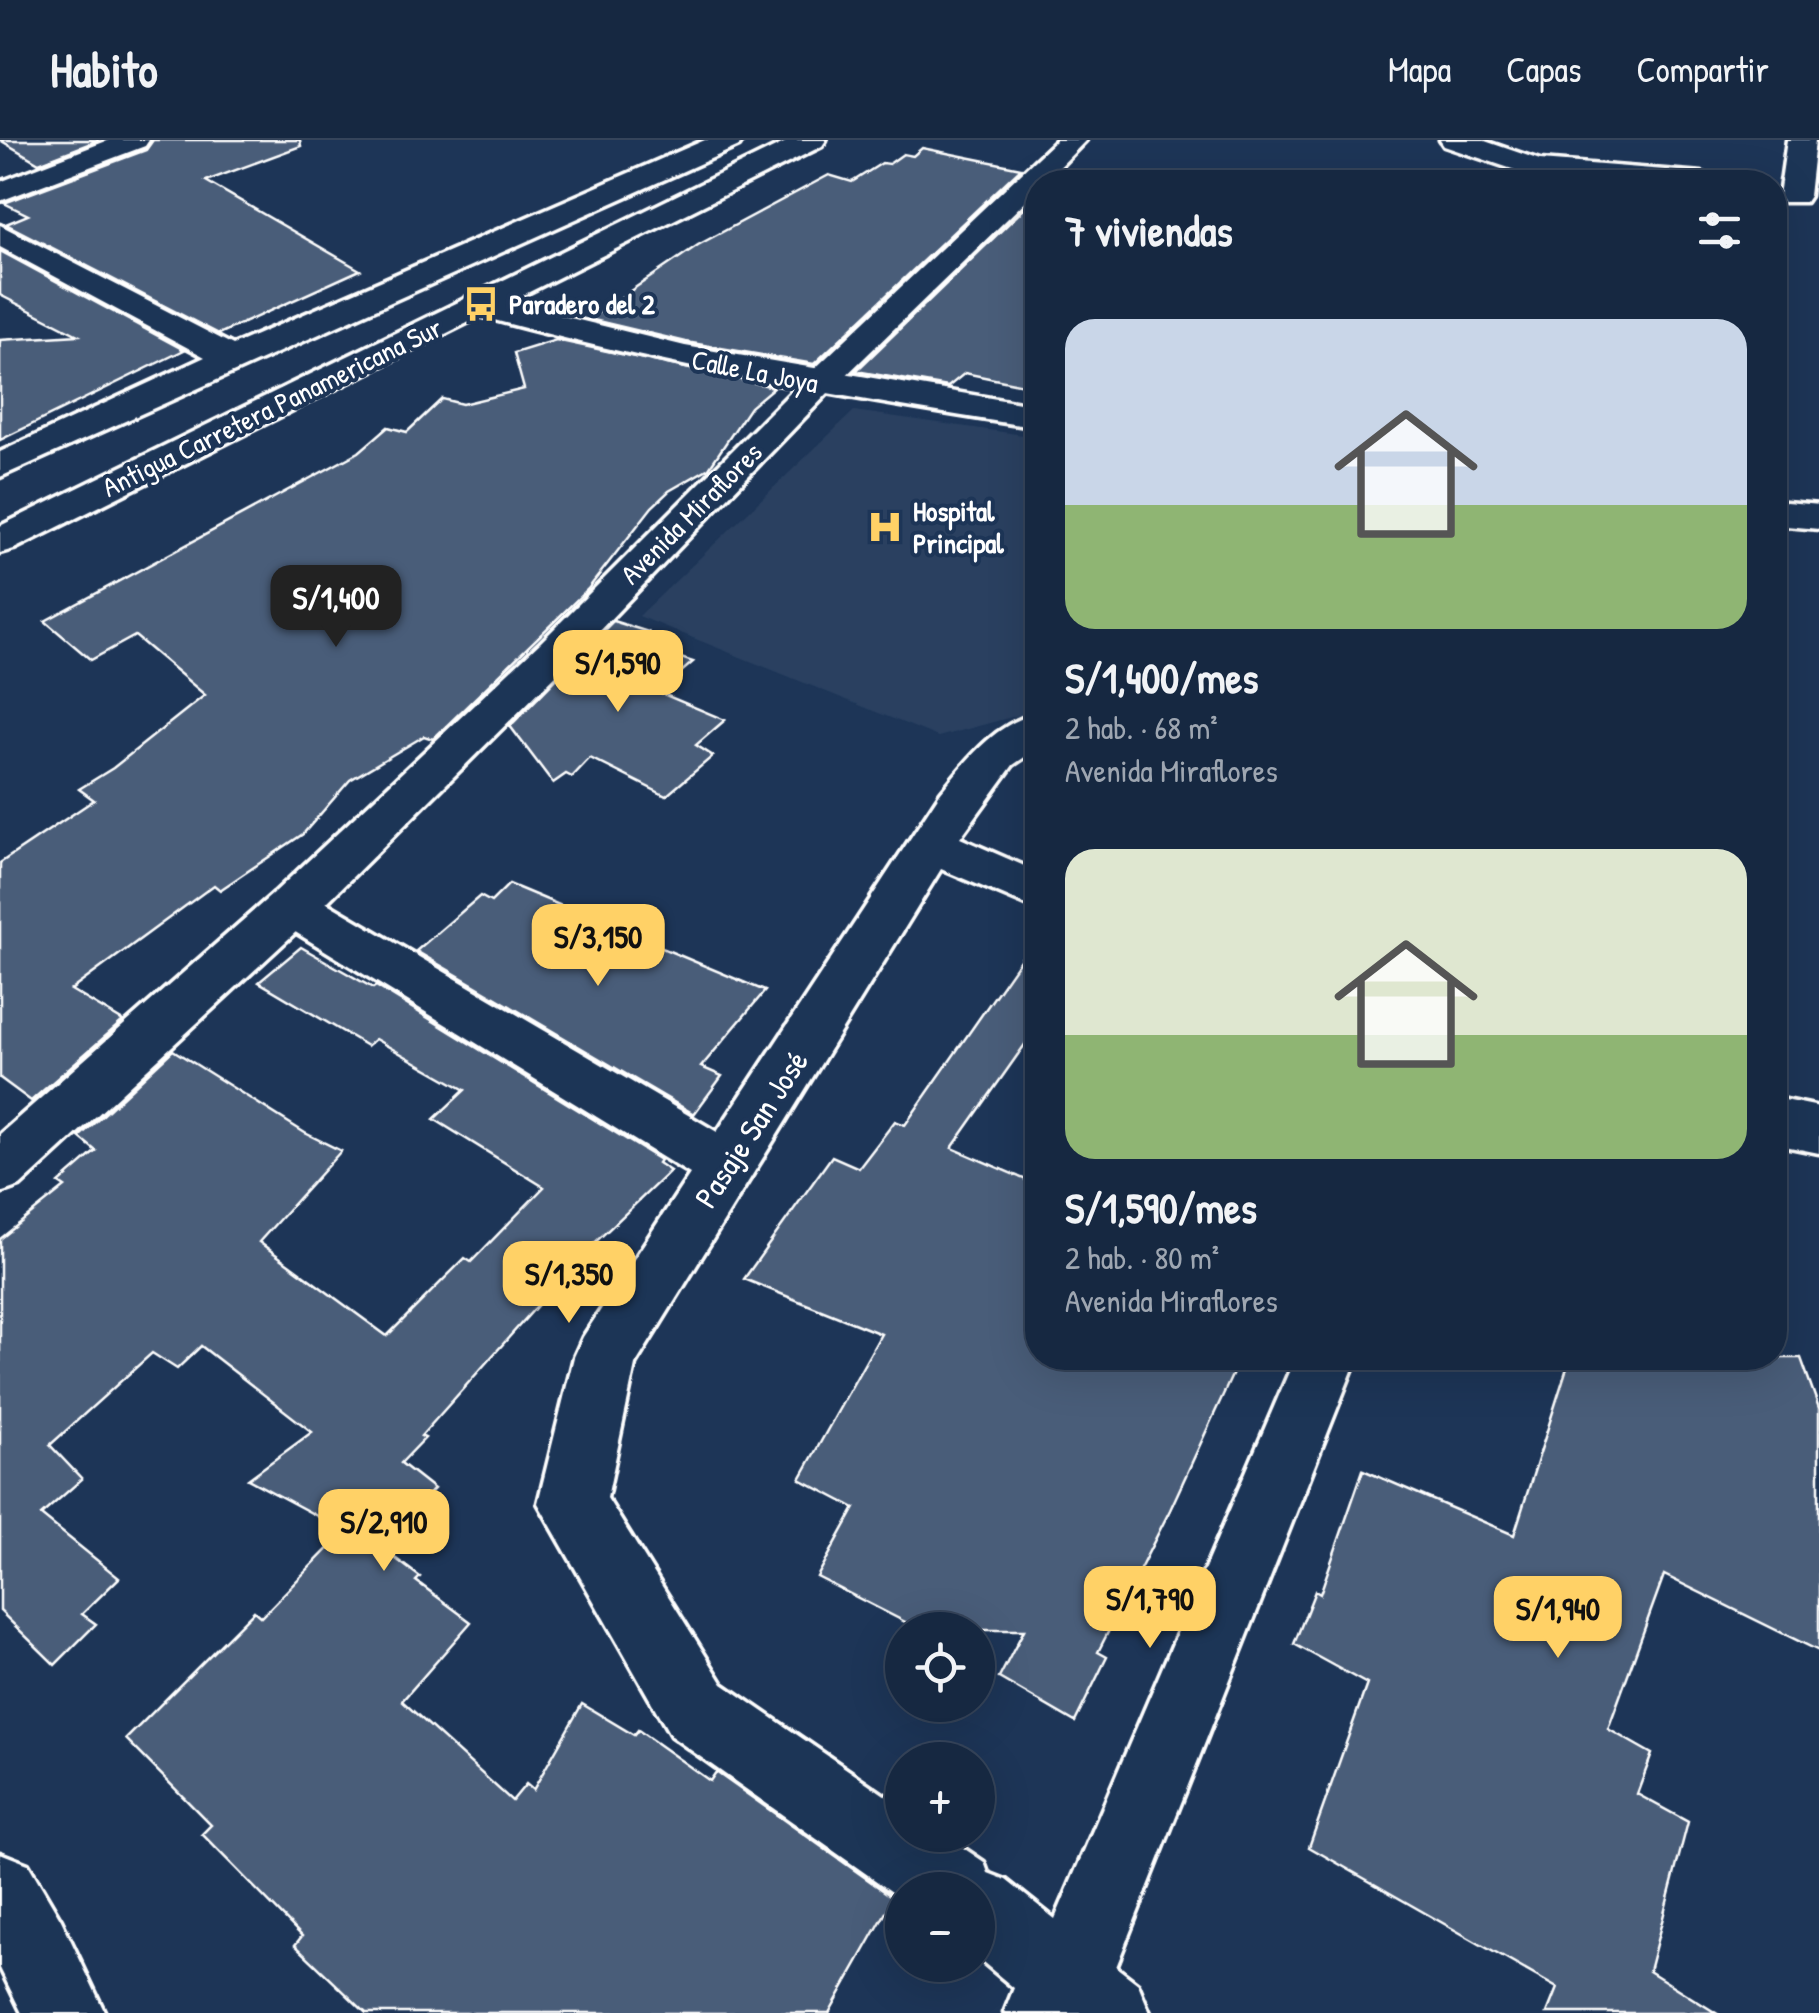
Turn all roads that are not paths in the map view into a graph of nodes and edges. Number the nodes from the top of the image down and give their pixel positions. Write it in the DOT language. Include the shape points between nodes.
graph roads {
  1 [pos="135,140"];
  2 [pos="729,140"];
  3 [pos="812,140"];
  4 [pos="1072,140"];
  5 [pos="1454,140"];
  6 [pos="1801,140"];
  7 [pos="1041,170"];
  8 [pos="1541,170"];
  9 [pos="1025,185"];
  10 [pos="0,192"];
  11 [pos="1796,197"];
  12 [pos="0,234"];
  13 [pos="477,305"];
  14 [pos="232,358"];
  15 [pos="818,384"];
  16 [pos="1025,415"];
  17 [pos="0,466"];
  18 [pos="1787,514"];
  19 [pos="1819,518"];
  20 [pos="0,541"];
  21 [pos="1025,736"];
  22 [pos="932,845"];
  23 [pos="1025,886"];
  24 [pos="292,906"];
  25 [pos="1787,1123"];
  26 [pos="1819,1130"];
  27 [pos="727,1167"];
  28 [pos="0,1169"];
  29 [pos="1321,1370"];
  30 [pos="930,1872"];
  31 [pos="995,1925"];
  32 [pos="1074,2003"];
  1 -- 10 [label="main road"];
  2 -- 14 [label="main road"];
  3 -- 13 [label="main road, Antigua Carretera Panamericana Sur"];
  4 -- 7 [label="main road, Avenida Miraflores"];
  5 -- 8 [label="main road"];
  6 -- 11 [label="main road"];
  9 -- 15 [label="main road, Avenida Miraflores"];
  12 -- 14 [label="main road"];
  13 -- 15 [label="main road, Calle La Joya" via="583,336"];
  13 -- 20 [label="main road, Antigua Carretera Panamericana Sur"];
  14 -- 17 [label="main road"];
  15 -- 16 [label="main road, Calle La Joya"];
  15 -- 24 [label="main road, Avenida Miraflores"];
  18 -- 19 [label="main road"];
  21 -- 22 [label="main road, Pasaje San José" via="997,754"];
  22 -- 23 [label="main road"];
  22 -- 27 [label="main road, Pasaje San José"];
  24 -- 27 [label="main road"];
  24 -- 28 [label="main road, Avenida Miraflores"];
  25 -- 26 [label="main road"];
  27 -- 30 [label="main road, Pasaje San José" via="605,1356 572,1503 697,1710"];
  29 -- 32 [label="main road"];
  31 -- 32 [label="main road"];
}
